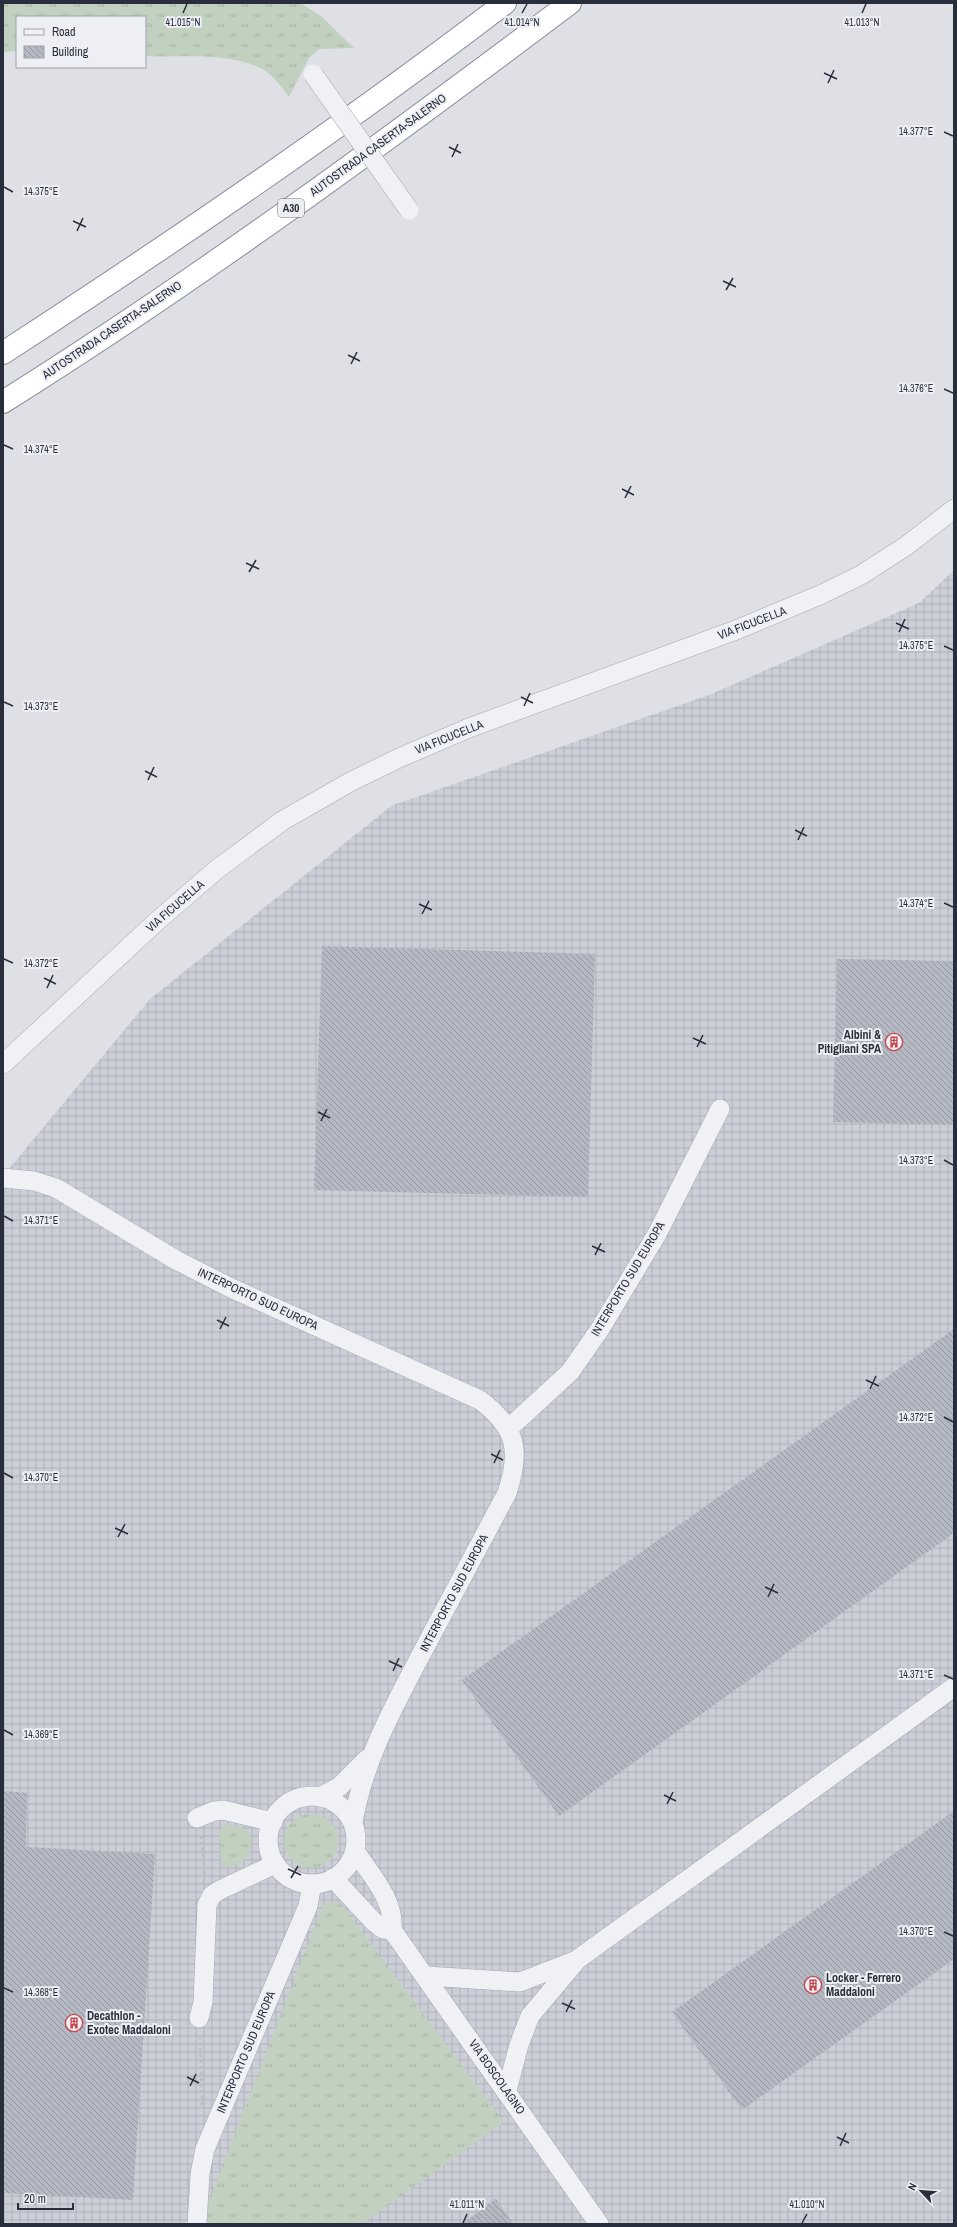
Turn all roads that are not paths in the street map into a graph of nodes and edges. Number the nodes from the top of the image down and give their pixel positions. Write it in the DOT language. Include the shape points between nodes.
graph roads {
  1 [pos="505,3"];
  2 [pos="570,3"];
  3 [pos="313,74"];
  4 [pos="409,210"];
  5 [pos="3,353"];
  6 [pos="3,402"];
  7 [pos="954,509"];
  8 [pos="3,1064"];
  9 [pos="720,1109"];
  10 [pos="3,1178"];
  11 [pos="508,1429"];
  12 [pos="954,1688"];
  13 [pos="372,1754"];
  14 [pos="320,1797"];
  15 [pos="197,1818"];
  16 [pos="273,1822"];
  17 [pos="353,1823"];
  18 [pos="355,1851"];
  19 [pos="275,1864"];
  20 [pos="333,1878"];
  21 [pos="312,1884"];
  22 [pos="392,1930"];
  23 [pos="578,1959"];
  24 [pos="426,1976"];
  25 [pos="199,2018"];
  26 [pos="507,2090"];
  27 [pos="197,2224"];
  28 [pos="600,2224"];
  1 -- 5 [label="highway" via="435,57 152,256"];
  2 -- 6 [label="highway, AUTOSTRADA CASERTA-SALERNO / A30" via="322,187 179,286"];
  3 -- 4 [label="street, bridge"];
  7 -- 8 [label="street, VIA FICUCELLA" via="874,567 820,596 736,630 469,728 350,782 282,821 216,870 156,922"];
  9 -- 11 [label="street, INTERPORTO SUD EUROPA" via="657,1234 600,1329 570,1372"];
  10 -- 11 [label="street, INTERPORTO SUD EUROPA" via="34,1181 56,1188 176,1260 231,1288 480,1400 496,1412"];
  11 -- 13 [label="street, INTERPORTO SUD EUROPA" via="515,1449 515,1470 507,1493 409,1678"];
  12 -- 23 [label="street"];
  13 -- 14 [label="street, INTERPORTO SUD EUROPA" via="339,1787"];
  13 -- 17 [label="street, INTERPORTO SUD EUROPA" via="356,1800"];
  14 -- 16 [label="street" via="306,1796 293,1801 281,1809"];
  14 -- 17 [label="street" via="340,1806"];
  15 -- 16 [label="street" via="223,1810"];
  16 -- 19 [label="street" via="269,1836"];
  17 -- 18 [label="street"];
  18 -- 20 [label="street" via="349,1864"];
  18 -- 22 [label="street" via="390,1904 393,1916"];
  19 -- 21 [label="street" via="285,1874 298,1881"];
  19 -- 25 [label="street" via="220,1890 212,1895 207,1905 203,2002"];
  20 -- 21 [label="street"];
  20 -- 22 [label="street, VIA BOSCOLAGNO" via="373,1921 383,1929"];
  21 -- 27 [label="street, INTERPORTO SUD EUROPA" via="308,1906 205,2149 200,2174"];
  22 -- 24 [label="street, VIA BOSCOLAGNO"];
  23 -- 24 [label="street" via="520,1982"];
  23 -- 26 [label="street" via="530,2016"];
  24 -- 26 [label="street, VIA BOSCOLAGNO"];
  26 -- 28 [label="street, VIA BOSCOLAGNO"];
}
